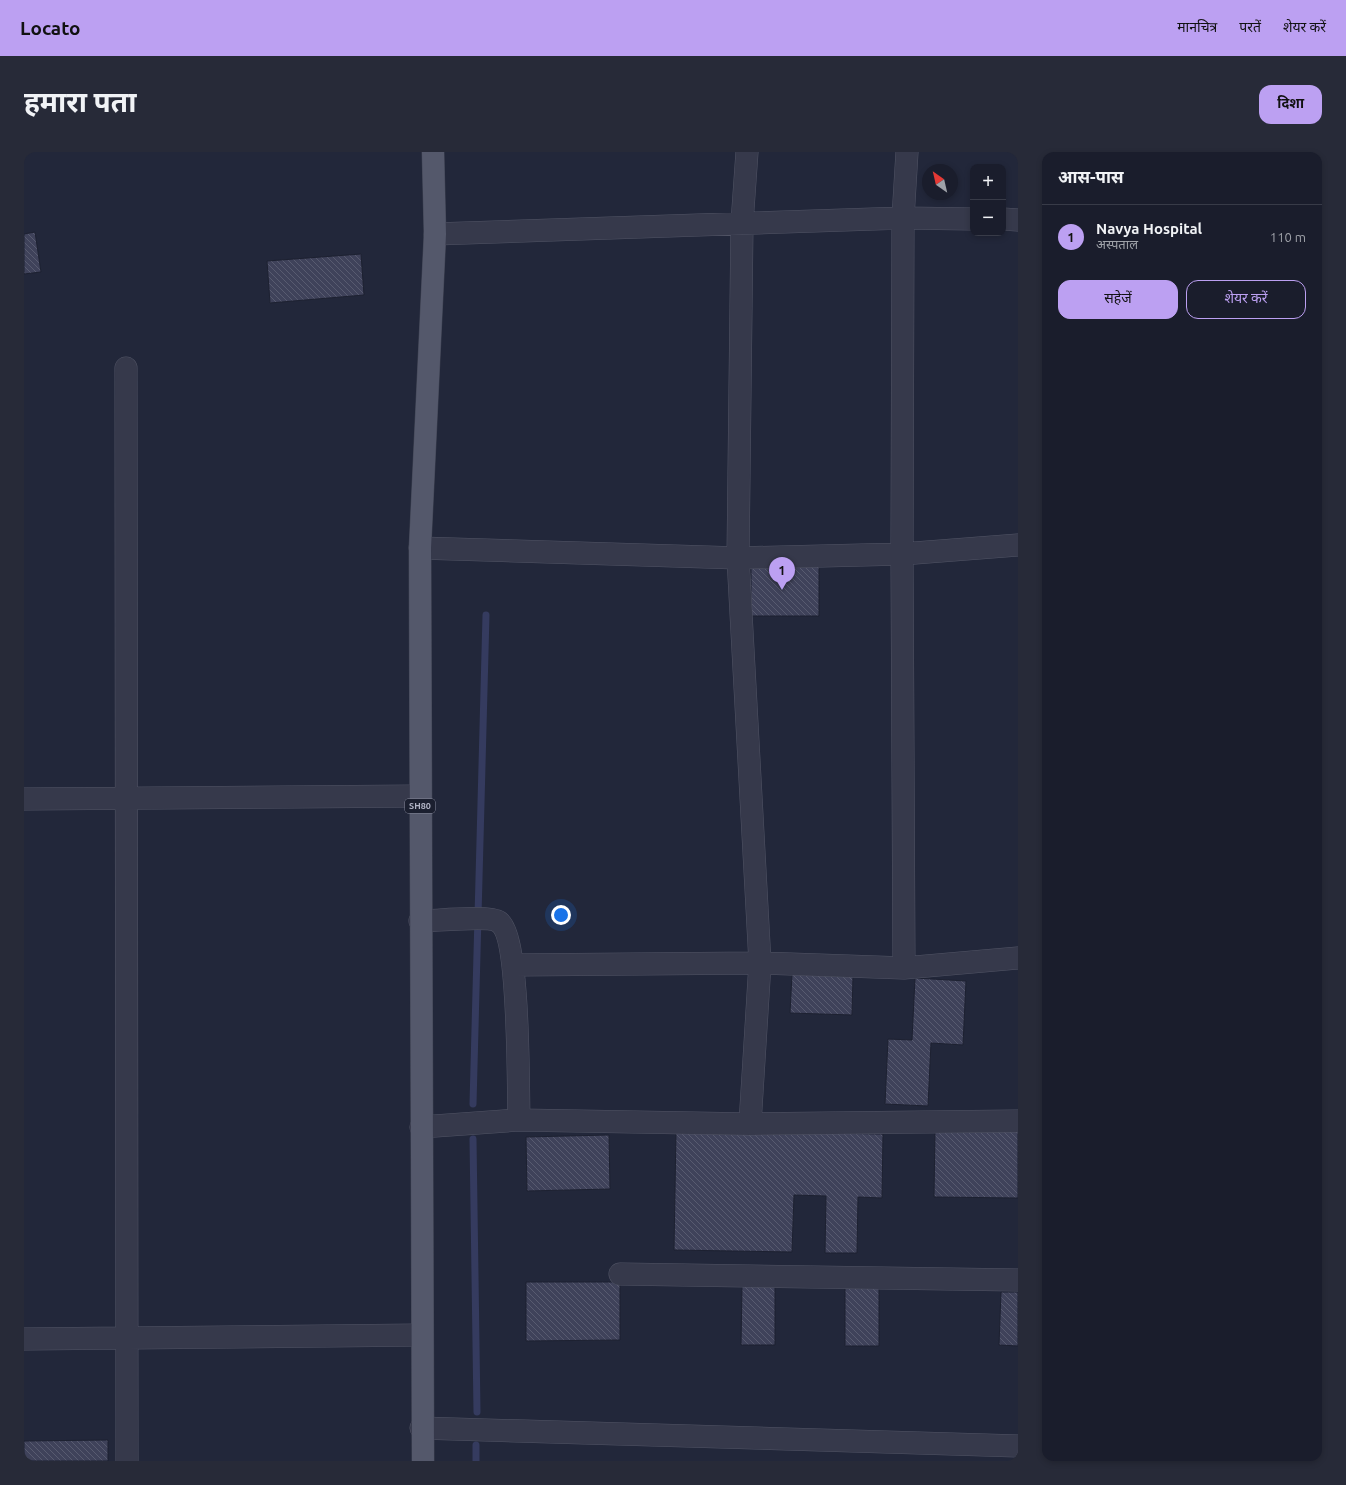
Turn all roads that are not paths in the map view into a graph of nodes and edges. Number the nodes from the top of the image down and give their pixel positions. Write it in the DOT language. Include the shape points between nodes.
graph roads {
  1 [pos="433,152"];
  2 [pos="746,152"];
  3 [pos="907,152"];
  4 [pos="903,218"];
  5 [pos="970,219"];
  6 [pos="1006,219"];
  7 [pos="1018,220"];
  8 [pos="742,223"];
  9 [pos="435,234"];
  10 [pos="126,368"];
  11 [pos="1018,545"];
  12 [pos="420,548"];
  13 [pos="902,554"];
  14 [pos="738,558"];
  15 [pos="420,796"];
  16 [pos="127,798"];
  17 [pos="24,799"];
  18 [pos="420,922"];
  19 [pos="1018,958"];
  20 [pos="760,963"];
  21 [pos="513,965"];
  22 [pos="904,968"];
  23 [pos="519,1120"];
  24 [pos="1018,1121"];
  25 [pos="750,1124"];
  26 [pos="421,1127"];
  27 [pos="620,1274"];
  28 [pos="1018,1280"];
  29 [pos="421,1334"];
  30 [pos="24,1338"];
  31 [pos="127,1338"];
  32 [pos="421,1428"];
  33 [pos="1018,1446"];
  34 [pos="127,1461"];
  35 [pos="423,1461"];
  1 -- 9 [label="main road, SH80"];
  2 -- 8 [label="street"];
  3 -- 4 [label="street"];
  4 -- 5 [label="street"];
  4 -- 8 [label="street"];
  4 -- 13 [label="street"];
  6 -- 7 [label="street"];
  8 -- 9 [label="street"];
  8 -- 14 [label="street"];
  9 -- 12 [label="main road, SH80"];
  10 -- 16 [label="street"];
  11 -- 13 [label="street"];
  12 -- 14 [label="street"];
  12 -- 15 [label="main road, SH80"];
  13 -- 14 [label="street"];
  13 -- 22 [label="street"];
  14 -- 20 [label="street"];
  15 -- 16 [label="street"];
  15 -- 18 [label="main road, SH80"];
  16 -- 17 [label="street"];
  16 -- 31 [label="street"];
  18 -- 21 [label="street" via="488,919 499,922 510,944"];
  18 -- 26 [label="main road, SH80"];
  19 -- 22 [label="street"];
  20 -- 21 [label="street"];
  20 -- 22 [label="street"];
  20 -- 25 [label="street"];
  21 -- 23 [label="street"];
  23 -- 25 [label="street"];
  23 -- 26 [label="street"];
  24 -- 25 [label="street"];
  26 -- 29 [label="main road, SH80"];
  27 -- 28 [label="street"];
  29 -- 31 [label="street"];
  29 -- 32 [label="main road, SH80"];
  30 -- 31 [label="street"];
  31 -- 34 [label="street"];
  32 -- 33 [label="street"];
  32 -- 35 [label="main road, SH80"];
}
